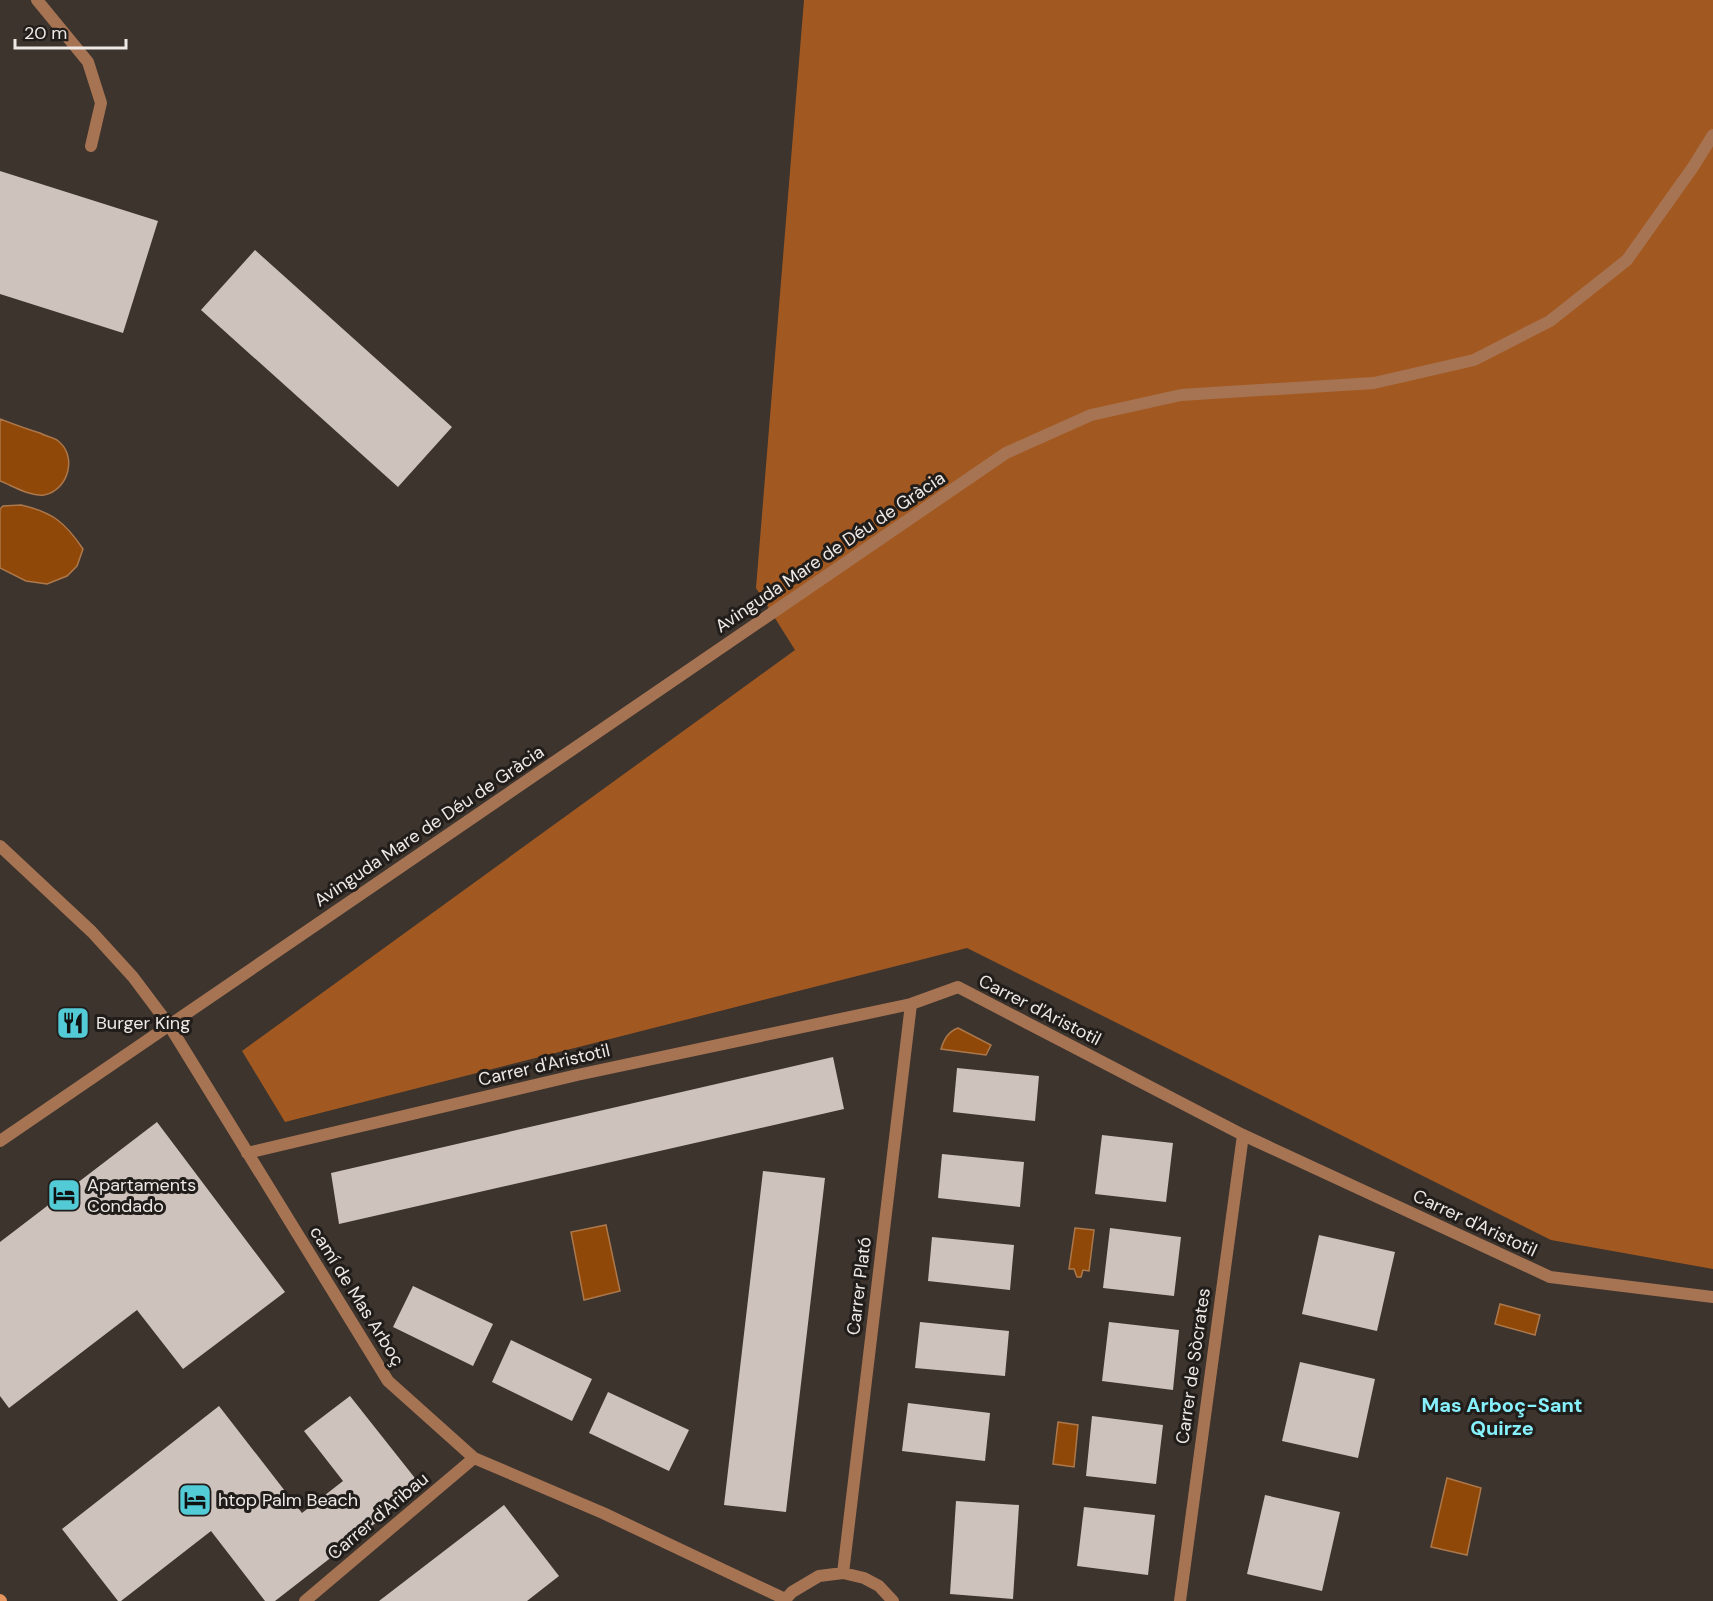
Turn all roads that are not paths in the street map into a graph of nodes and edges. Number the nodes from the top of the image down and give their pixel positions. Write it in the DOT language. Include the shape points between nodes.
graph roads {
  1 [pos="37,0"];
  2 [pos="1713,135"];
  3 [pos="91,146"];
  4 [pos="0,846"];
  5 [pos="911,1004"];
  6 [pos="169,1025"];
  7 [pos="1242,1135"];
  8 [pos="0,1141"];
  9 [pos="247,1152"];
  10 [pos="1713,1297"];
  11 [pos="474,1458"];
  12 [pos="843,1573"];
  13 [pos="785,1600"];
  14 [pos="305,1601"];
  15 [pos="893,1601"];
  16 [pos="1180,1601"];
  1 -- 3 [label="street" via="88,62 101,103"];
  2 -- 6 [label="street, Avinguda Mare de Déu de Gràcia" via="1627,260 1550,321 1474,360 1374,383 1181,395 1091,415 1006,453"];
  4 -- 6 [label="street, camí de Mas Arboç" via="92,932"];
  5 -- 7 [label="street, Carrer d'Aristotil" via="958,987"];
  5 -- 9 [label="street, Carrer d'Aristotil" via="577,1075"];
  5 -- 12 [label="street, Carrer Plató"];
  6 -- 8 [label="street, Avinguda Mare de Déu de Gràcia"];
  6 -- 9 [label="street, camí de Mas Arboç"];
  7 -- 10 [label="street, Carrer d'Aristotil" via="1550,1277"];
  7 -- 16 [label="street, Carrer de Sòcrates"];
  9 -- 11 [label="street, camí de Mas Arboç" via="388,1381"];
  11 -- 13 [label="street, camí de Mas Arboç" via="603,1513"];
  11 -- 14 [label="street, Carrer d'Aribau"];
  12 -- 13 [label="street" via="819,1576"];
  12 -- 15 [label="street" via="864,1578"];
}
